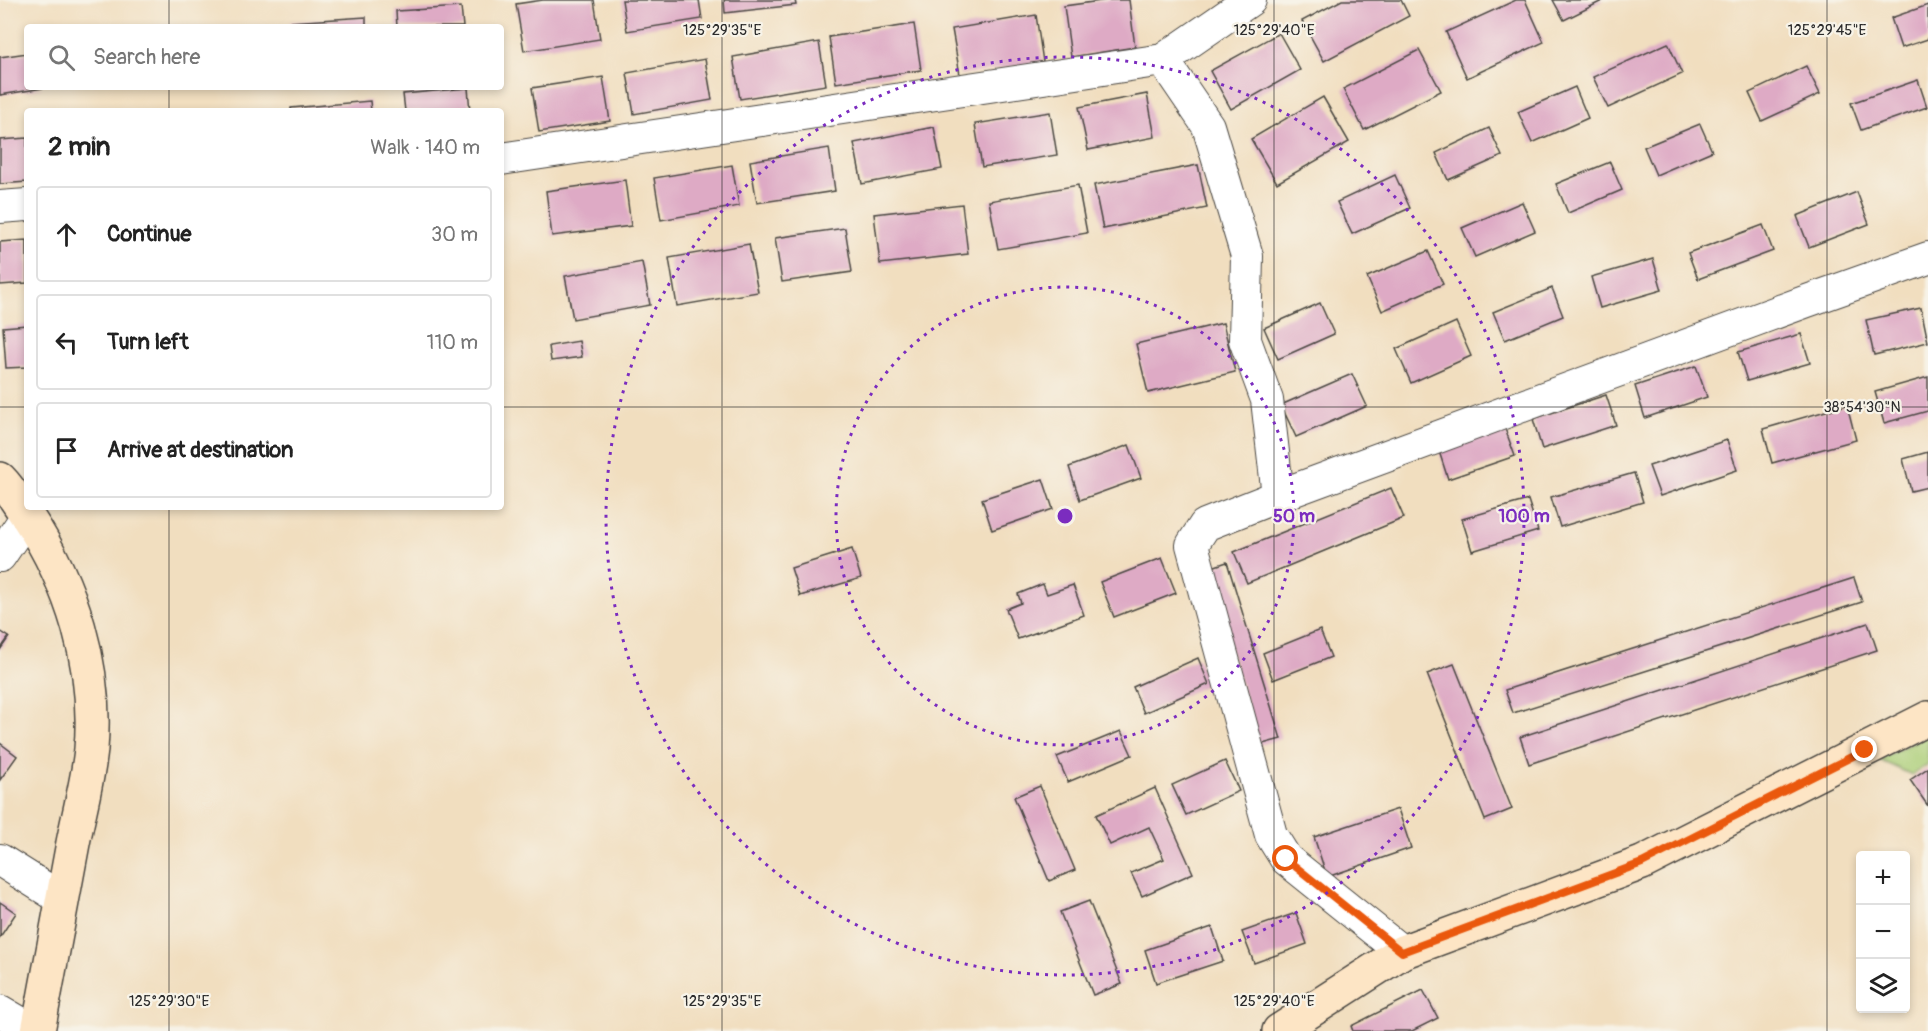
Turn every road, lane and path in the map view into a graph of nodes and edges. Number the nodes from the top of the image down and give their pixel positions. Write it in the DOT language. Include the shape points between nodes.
graph roads {
  1 [pos="1250,0"];
  2 [pos="1163,60"];
  3 [pos="504,159"];
  4 [pos="24,205"];
  5 [pos="0,207"];
  6 [pos="1928,258"];
  7 [pos="0,479"];
  8 [pos="1278,496"];
  9 [pos="27,516"];
  10 [pos="0,556"];
  11 [pos="1928,718"];
  12 [pos="0,860"];
  13 [pos="62,899"];
  14 [pos="1402,952"];
  15 [pos="0,1011"];
  16 [pos="36,1031"];
  17 [pos="1279,1031"];
  1 -- 2 [label="street"];
  2 -- 3 [label="street"];
  2 -- 8 [label="street" via="1208,126 1247,256 1245,340 1267,400"];
  4 -- 5 [label="street"];
  6 -- 8 [label="street"];
  7 -- 9 [label="street"];
  8 -- 14 [label="street" via="1205,525 1192,545 1271,835 1286,859"];
  9 -- 10 [label="street"];
  9 -- 13 [label="street" via="60,572 72,604 92,694 91,749"];
  11 -- 14 [label="street" via="1642,863"];
  12 -- 13 [label="street"];
  13 -- 16 [label="street"];
  14 -- 17 [label="street"];
  15 -- 16 [label="street"];
}
